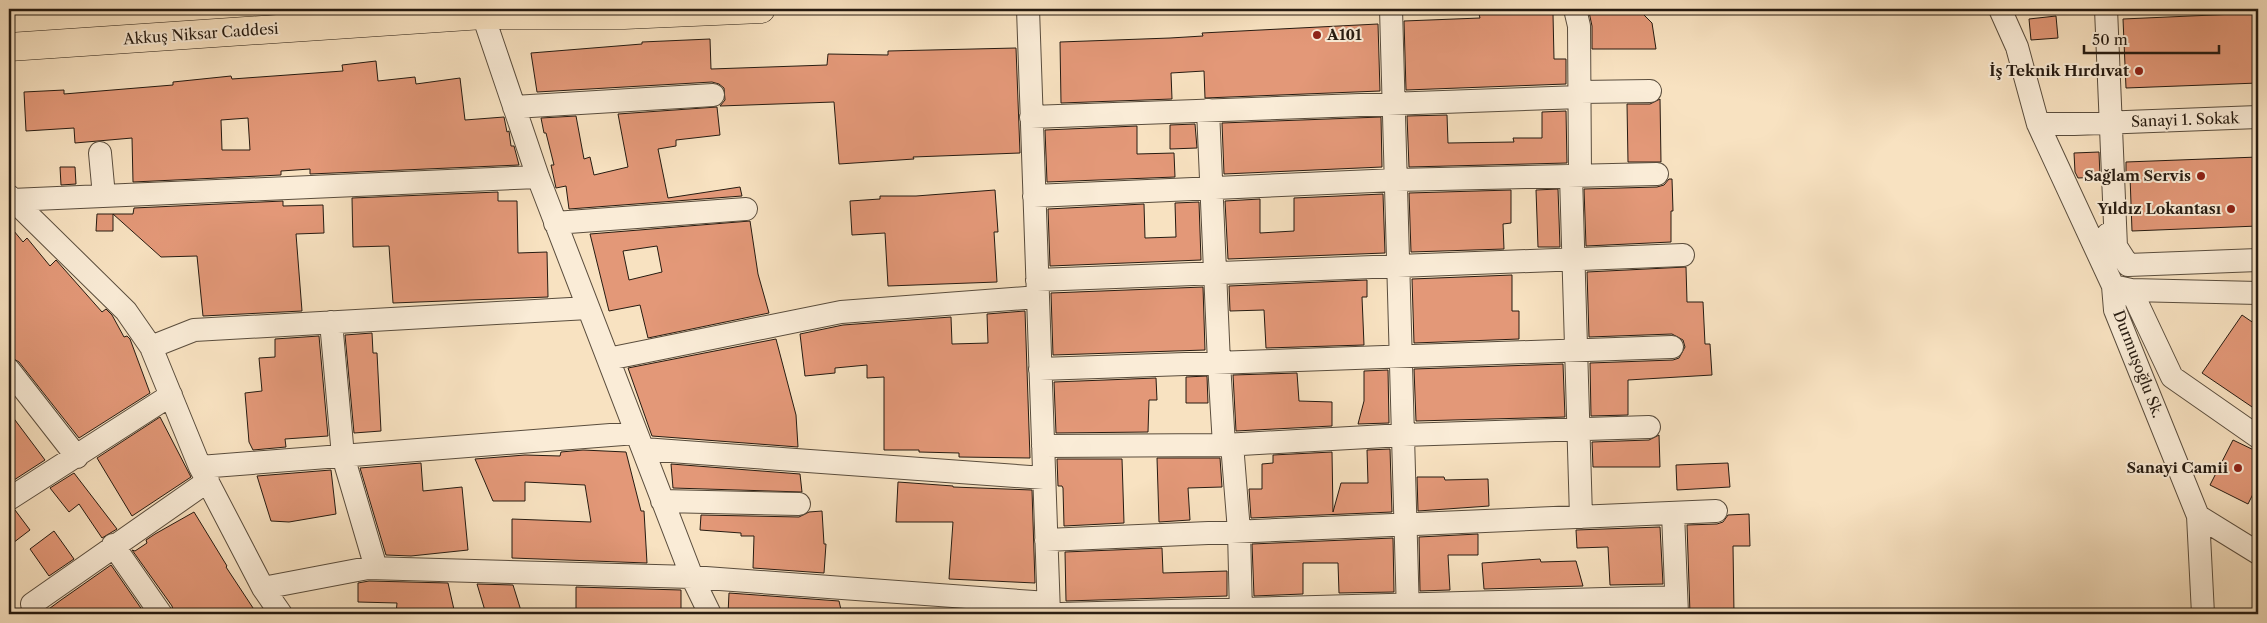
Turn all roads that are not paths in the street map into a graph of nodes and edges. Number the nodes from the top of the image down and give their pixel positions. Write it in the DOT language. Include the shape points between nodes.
graph roads {
  1 [pos="514,9"];
  2 [pos="760,9"];
  3 [pos="1028,9"];
  4 [pos="1391,9"];
  5 [pos="1575,9"];
  6 [pos="2000,9"];
  7 [pos="2106,9"];
  8 [pos="483,15"];
  9 [pos="9,47"];
  10 [pos="1650,91"];
  11 [pos="1580,94"];
  12 [pos="713,95"];
  13 [pos="1394,103"];
  14 [pos="514,107"];
  15 [pos="1208,110"];
  16 [pos="1031,117"];
  17 [pos="2258,117"];
  18 [pos="2111,123"];
  19 [pos="2038,124"];
  20 [pos="100,152"];
  21 [pos="1657,174"];
  22 [pos="1576,176"];
  23 [pos="538,177"];
  24 [pos="1396,180"];
  25 [pos="1212,188"];
  26 [pos="104,196"];
  27 [pos="1034,196"];
  28 [pos="10,198"];
  29 [pos="2075,206"];
  30 [pos="746,209"];
  31 [pos="555,223"];
  32 [pos="2116,247"];
  33 [pos="1683,255"];
  34 [pos="1575,259"];
  35 [pos="2258,260"];
  36 [pos="1398,266"];
  37 [pos="1215,273"];
  38 [pos="1037,288"];
  39 [pos="2122,288"];
  40 [pos="2258,294"];
  41 [pos="588,308"];
  42 [pos="331,322"];
  43 [pos="151,346"];
  44 [pos="1672,347"];
  45 [pos="1577,350"];
  46 [pos="1401,357"];
  47 [pos="608,359"];
  48 [pos="1219,363"];
  49 [pos="1040,369"];
  50 [pos="9,370"];
  51 [pos="171,395"];
  52 [pos="1649,427"];
  53 [pos="1579,430"];
  54 [pos="1403,435"];
  55 [pos="2258,437"];
  56 [pos="640,441"];
  57 [pos="1228,444"];
  58 [pos="1043,446"];
  59 [pos="343,456"];
  60 [pos="76,457"];
  61 [pos="204,474"];
  62 [pos="1044,478"];
  63 [pos="9,499"];
  64 [pos="662,501"];
  65 [pos="799,504"];
  66 [pos="1716,511"];
  67 [pos="1673,513"];
  68 [pos="2198,516"];
  69 [pos="1581,517"];
  70 [pos="1405,524"];
  71 [pos="1239,531"];
  72 [pos="1046,540"];
  73 [pos="113,545"];
  74 [pos="2258,553"];
  75 [pos="376,568"];
  76 [pos="695,584"];
  77 [pos="263,588"];
  78 [pos="32,604"];
  79 [pos="1677,606"];
  80 [pos="1408,610"];
  81 [pos="1053,611"];
  82 [pos="1242,612"];
  83 [pos="162,614"];
  84 [pos="280,614"];
  85 [pos="698,614"];
  86 [pos="710,614"];
  87 [pos="2203,614"];
  1 -- 8 [label="main road, Akkuş Niksar Caddesi"];
  2 -- 8 [label="main road, Akkuş Niksar Caddesi"];
  3 -- 16 [label="street"];
  4 -- 13 [label="street"];
  5 -- 11 [label="street" via="1579,26"];
  6 -- 19 [label="street, Durmuşoğlu Sk." via="2017,47"];
  7 -- 18 [label="street, Sanayi 1. Sokak"];
  8 -- 9 [label="main road, Akkuş Niksar Caddesi"];
  8 -- 14 [label="street"];
  10 -- 11 [label="street"];
  11 -- 13 [label="street"];
  11 -- 22 [label="street"];
  12 -- 14 [label="street"];
  13 -- 15 [label="street"];
  13 -- 24 [label="street"];
  14 -- 23 [label="street"];
  15 -- 16 [label="street"];
  15 -- 25 [label="street"];
  16 -- 27 [label="street"];
  17 -- 18 [label="street, Sanayi 1. Sokak"];
  18 -- 19 [label="street, Sanayi 1. Sokak"];
  18 -- 32 [label="street, Sanayi 1. Sokak"];
  19 -- 29 [label="street, Durmuşoğlu Sk."];
  20 -- 26 [label="street"];
  21 -- 22 [label="street"];
  22 -- 24 [label="street"];
  22 -- 34 [label="street"];
  23 -- 26 [label="street"];
  23 -- 31 [label="street"];
  24 -- 25 [label="street"];
  24 -- 36 [label="street"];
  25 -- 27 [label="street"];
  25 -- 37 [label="street"];
  26 -- 28 [label="street"];
  27 -- 38 [label="street"];
  28 -- 43 [label="street" via="126,311"];
  29 -- 32 [label="street" via="2088,205"];
  29 -- 39 [label="street, Durmuşoğlu Sk."];
  30 -- 31 [label="street"];
  31 -- 41 [label="street"];
  32 -- 35 [label="street" via="2128,266"];
  33 -- 34 [label="street"];
  34 -- 36 [label="street"];
  34 -- 45 [label="street"];
  36 -- 37 [label="street"];
  36 -- 46 [label="street"];
  37 -- 38 [label="street"];
  37 -- 48 [label="street"];
  38 -- 47 [label="street" via="841,312"];
  38 -- 49 [label="street"];
  39 -- 40 [label="street"];
  39 -- 55 [label="street" via="2172,378"];
  39 -- 68 [label="street, Durmuşoğlu Sk." via="2115,310"];
  41 -- 42 [label="street"];
  41 -- 47 [label="street"];
  42 -- 43 [label="street" via="194,330"];
  42 -- 59 [label="street"];
  43 -- 51 [label="street"];
  44 -- 45 [label="street"];
  45 -- 46 [label="street"];
  45 -- 53 [label="street"];
  46 -- 48 [label="street"];
  46 -- 54 [label="street"];
  47 -- 56 [label="street"];
  48 -- 49 [label="street"];
  48 -- 57 [label="street"];
  49 -- 58 [label="street"];
  50 -- 60 [label="street"];
  51 -- 60 [label="street"];
  51 -- 61 [label="street"];
  52 -- 53 [label="street"];
  53 -- 54 [label="street"];
  53 -- 69 [label="street"];
  54 -- 57 [label="street"];
  54 -- 70 [label="street"];
  56 -- 59 [label="street"];
  56 -- 62 [label="street"];
  56 -- 64 [label="street"];
  57 -- 58 [label="street"];
  57 -- 71 [label="street"];
  58 -- 62 [label="street"];
  59 -- 61 [label="street"];
  59 -- 75 [label="street"];
  60 -- 63 [label="street"];
  61 -- 73 [label="street"];
  61 -- 77 [label="street"];
  62 -- 72 [label="street"];
  64 -- 65 [label="street"];
  64 -- 76 [label="street"];
  66 -- 67 [label="street"];
  67 -- 69 [label="street"];
  67 -- 79 [label="street"];
  68 -- 74 [label="street"];
  68 -- 87 [label="street, Durmuşoğlu Sk."];
  69 -- 70 [label="street"];
  70 -- 71 [label="street"];
  70 -- 80 [label="street"];
  71 -- 72 [label="street"];
  71 -- 82 [label="street"];
  72 -- 81 [label="street"];
  73 -- 78 [label="street"];
  73 -- 83 [label="street"];
  75 -- 76 [label="street"];
  75 -- 77 [label="street"];
  76 -- 81 [label="street"];
  76 -- 85 [label="street"];
  76 -- 86 [label="street"];
  77 -- 84 [label="street"];
  79 -- 80 [label="street"];
  80 -- 82 [label="street"];
  81 -- 82 [label="street"];
}
